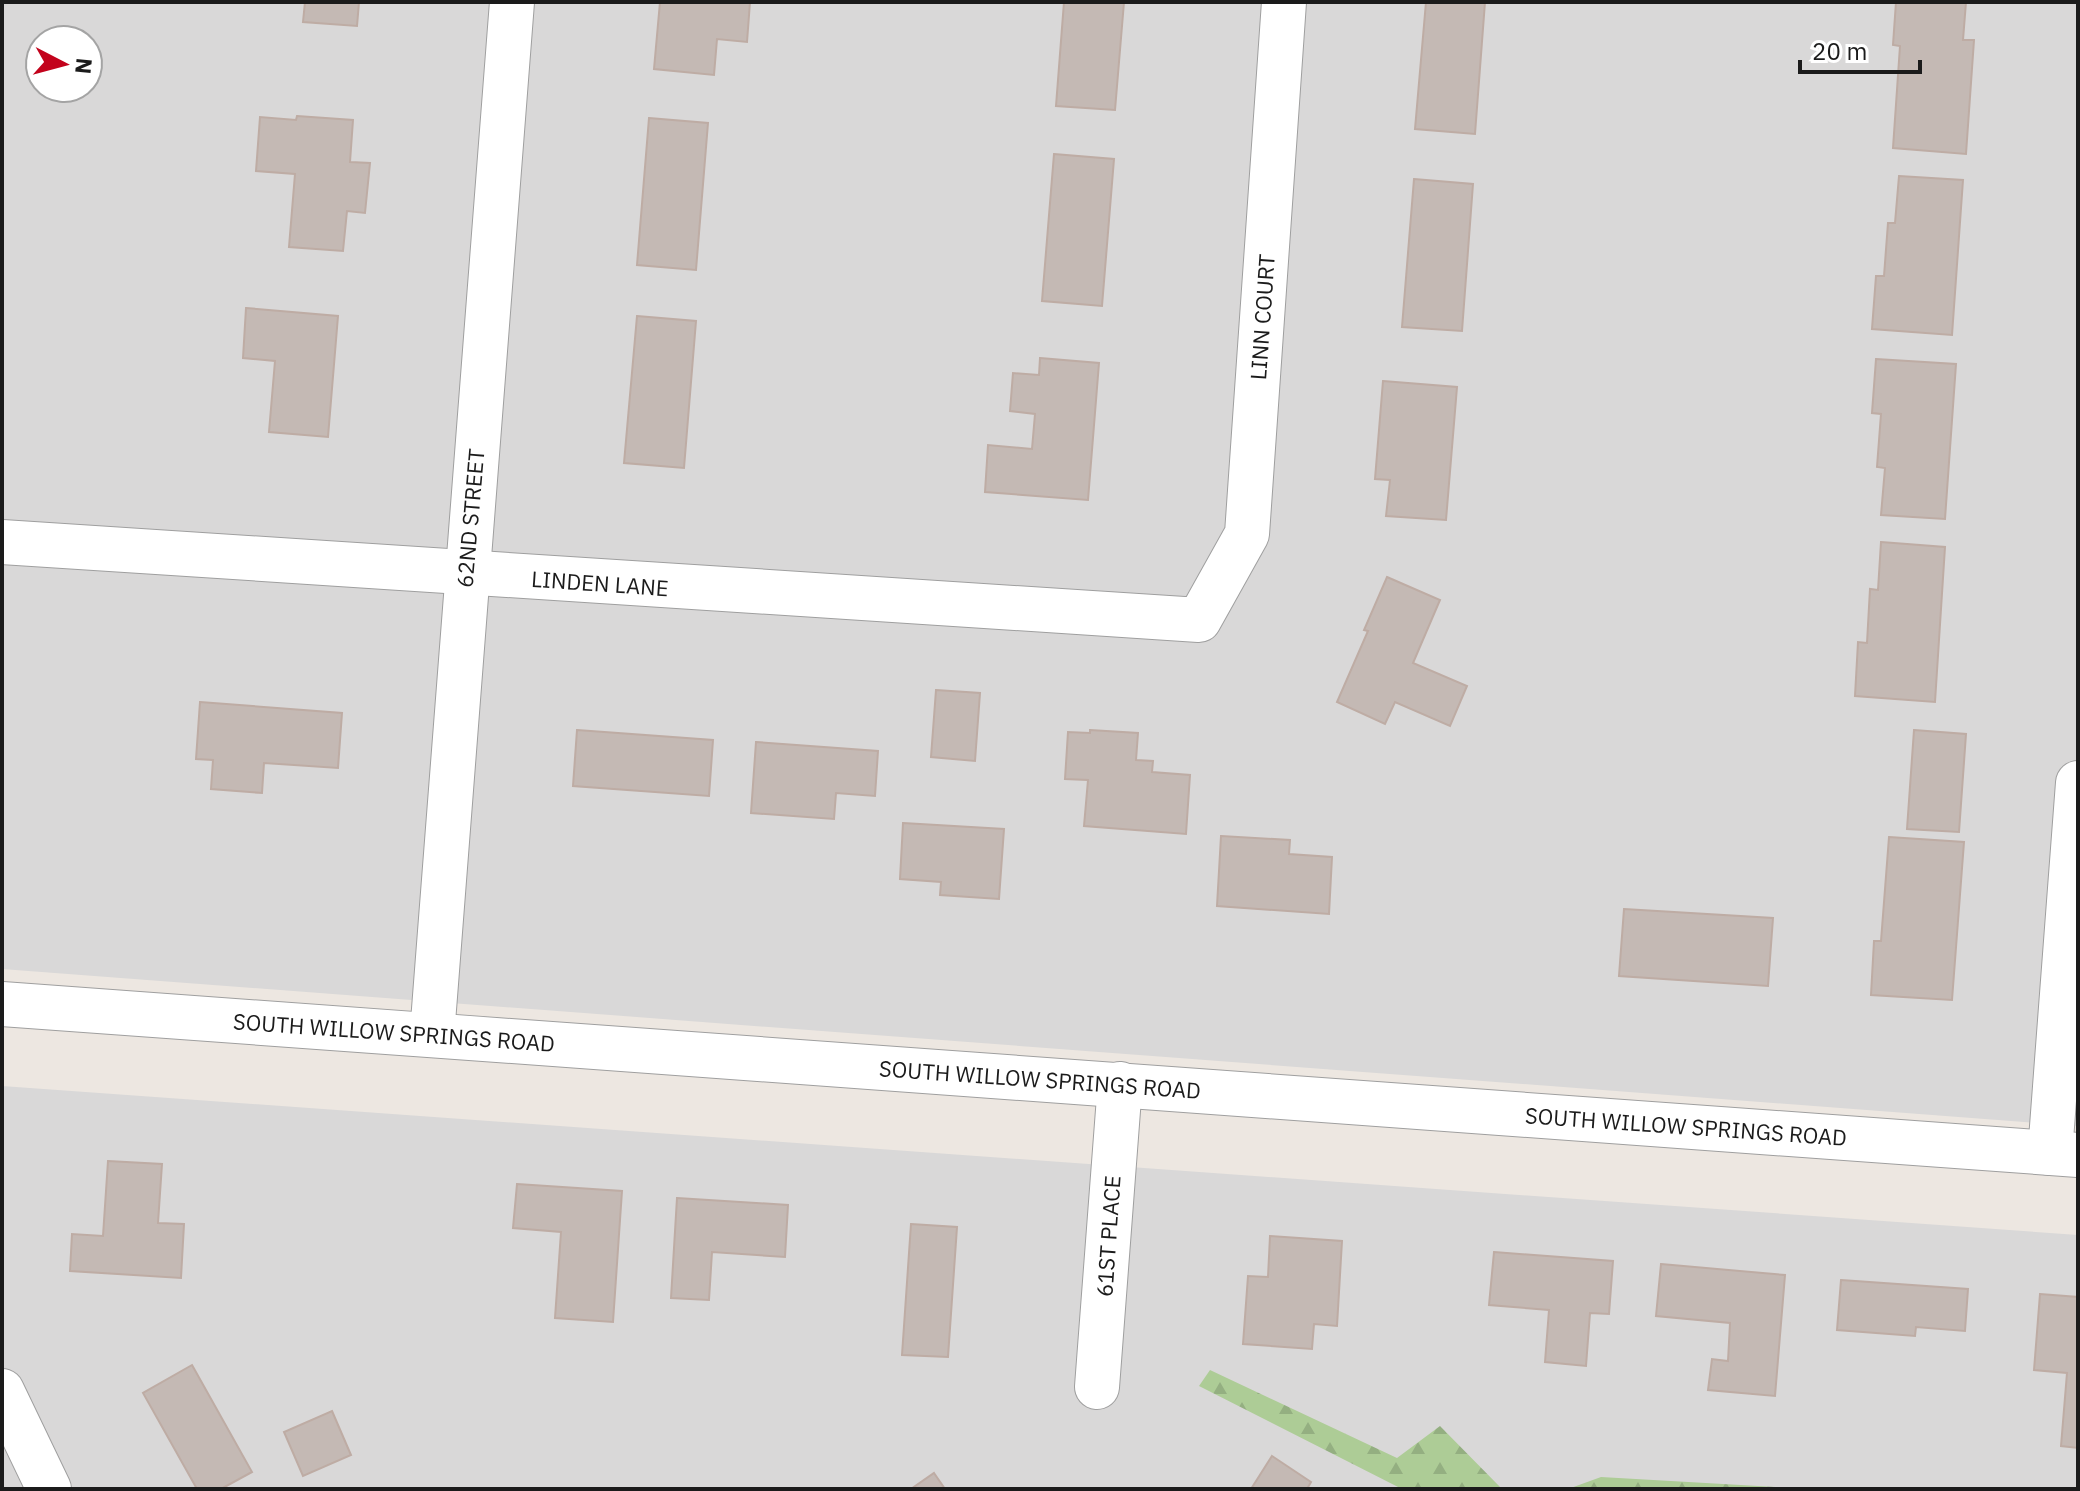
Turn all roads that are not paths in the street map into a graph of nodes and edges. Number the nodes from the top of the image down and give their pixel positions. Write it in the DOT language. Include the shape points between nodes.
graph roads {
  1 [pos="512,2"];
  2 [pos="1284,2"];
  3 [pos="2,542"];
  4 [pos="466,574"];
  5 [pos="1199,620"];
  6 [pos="2078,783"];
  7 [pos="2,1004"];
  8 [pos="432,1035"];
  9 [pos="1120,1084"];
  10 [pos="2064,1154"];
  11 [pos="1097,1387"];
  12 [pos="2,1391"];
  13 [pos="49,1489"];
  1 -- 4 [label="street, 62ND STREET"];
  2 -- 5 [label="street, LINN COURT" via="1247,534"];
  3 -- 4 [label="street, LINDEN LANE"];
  4 -- 5 [label="street, LINDEN LANE"];
  4 -- 8 [label="street, 62ND STREET"];
  6 -- 10 [label="street"];
  7 -- 8 [label="street, SOUTH WILLOW SPRINGS ROAD"];
  8 -- 9 [label="street, SOUTH WILLOW SPRINGS ROAD"];
  9 -- 10 [label="street, SOUTH WILLOW SPRINGS ROAD"];
  9 -- 11 [label="street, 61ST PLACE"];
  12 -- 13 [label="street"];
}
